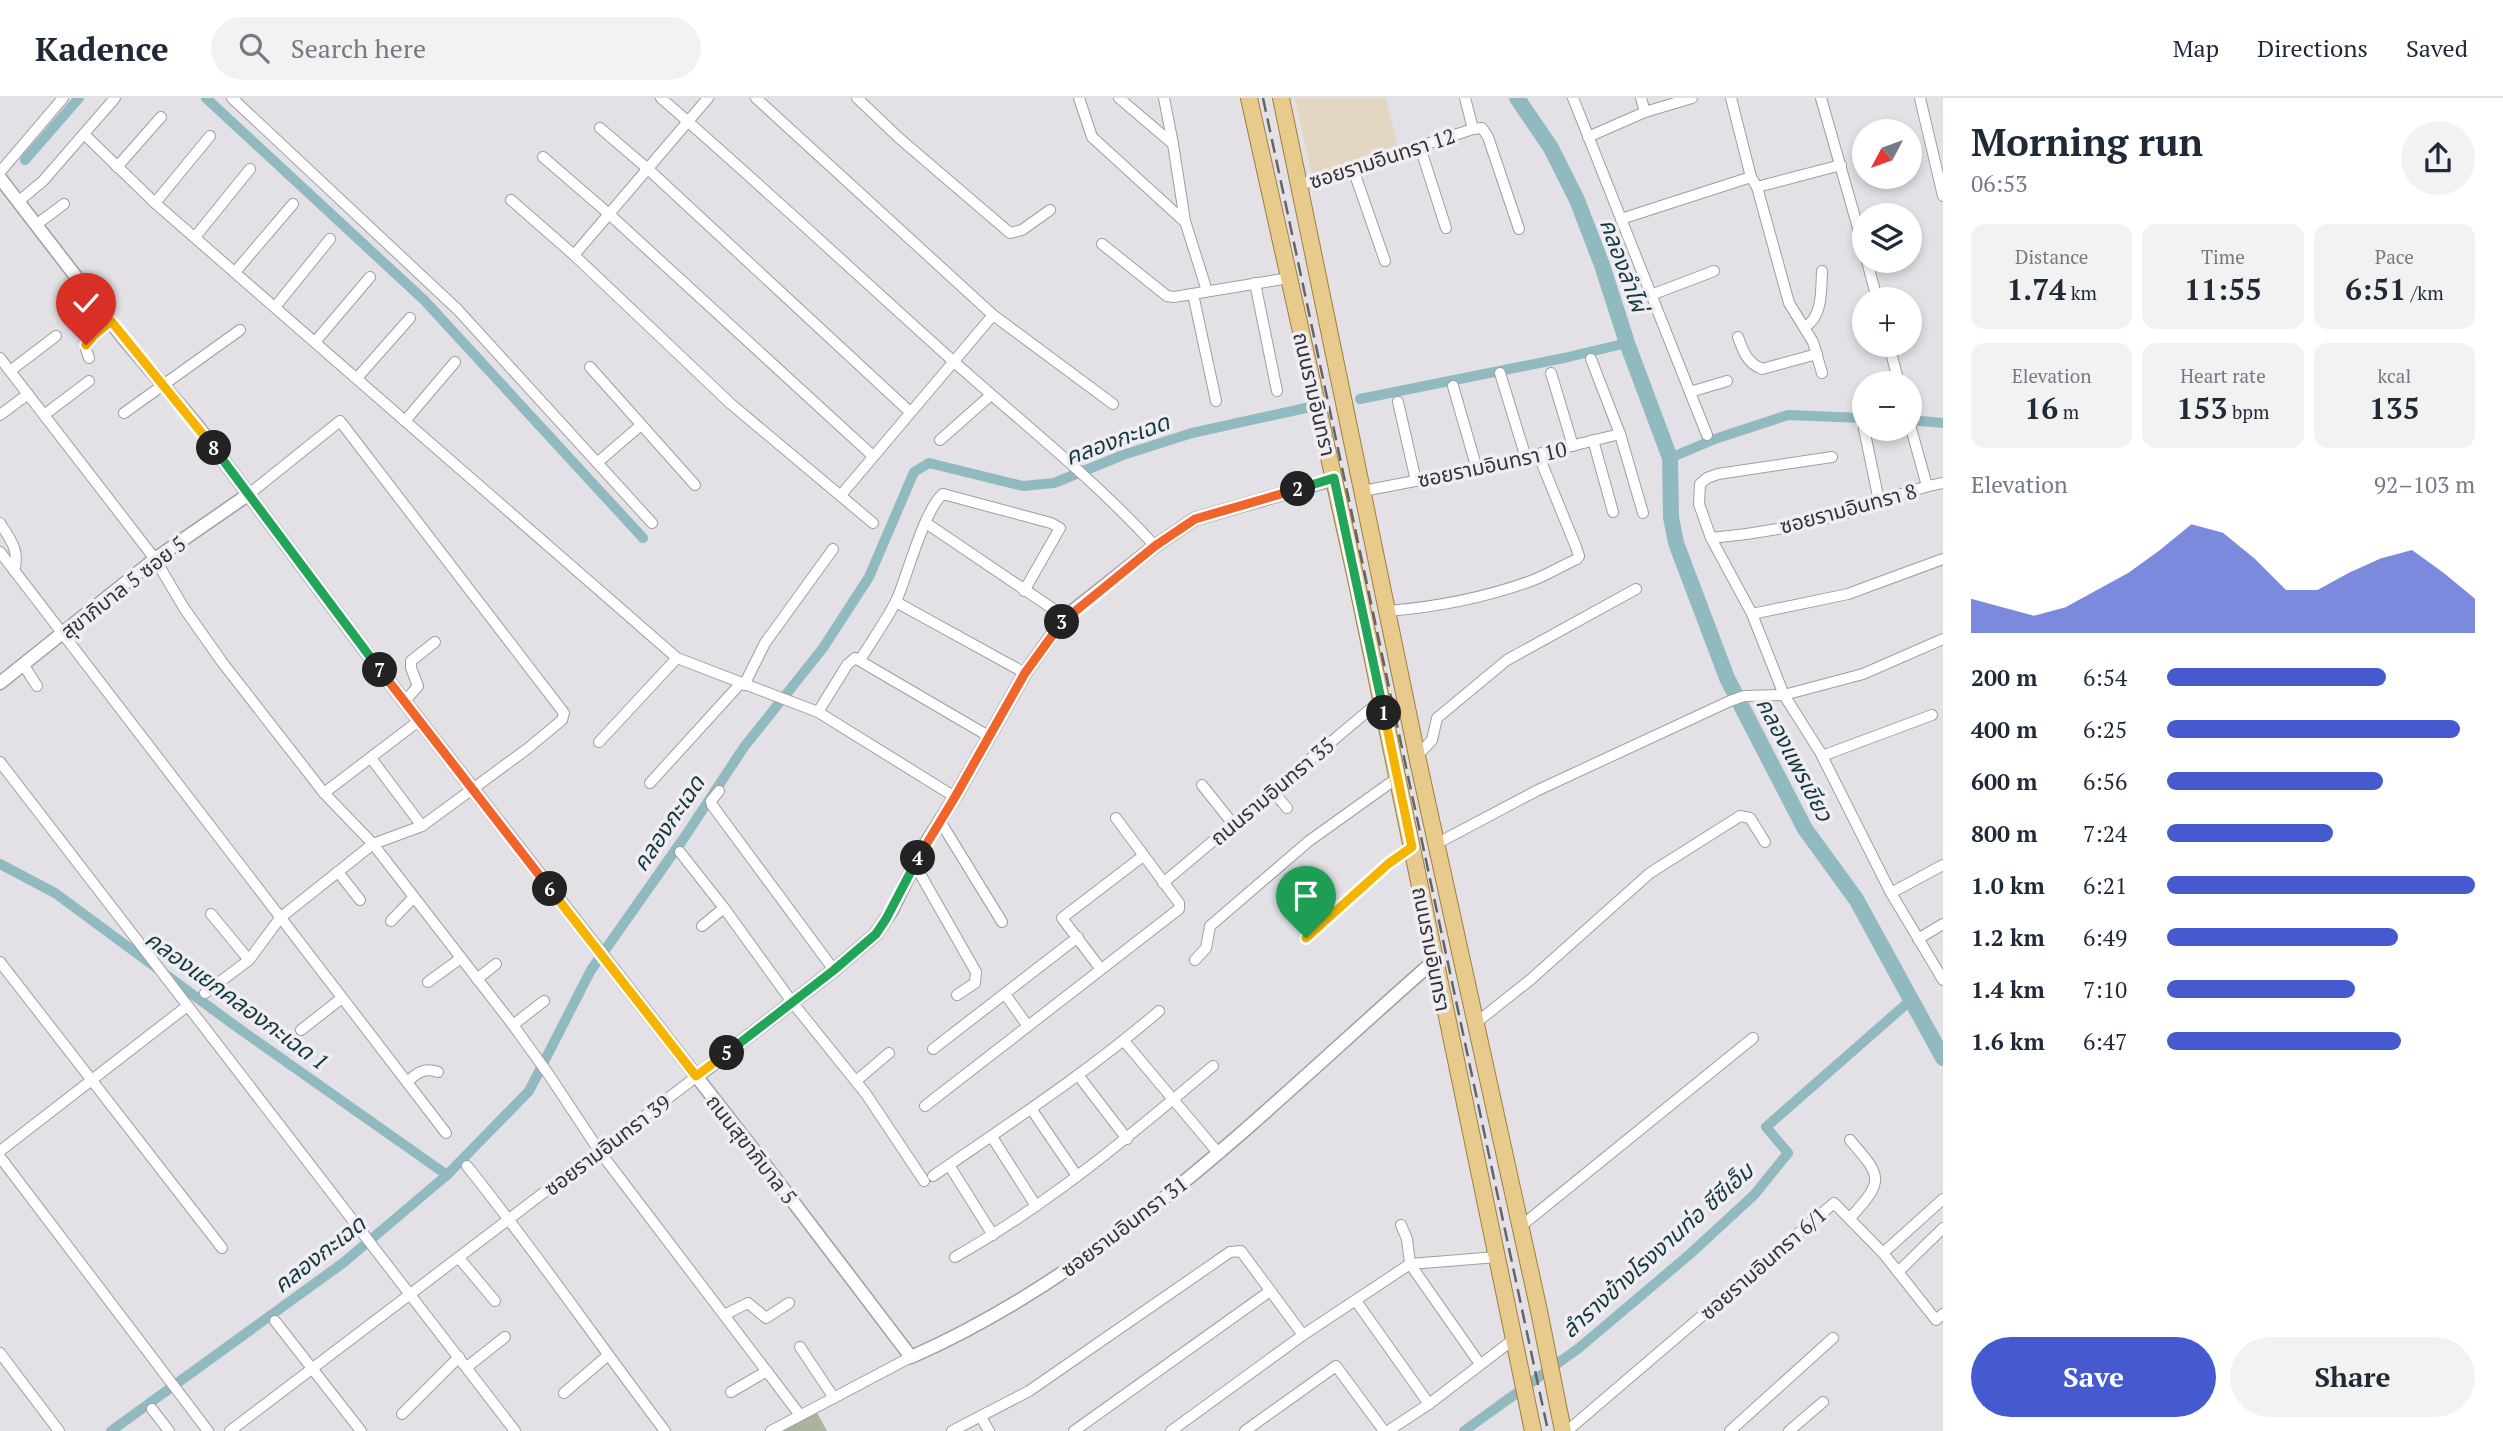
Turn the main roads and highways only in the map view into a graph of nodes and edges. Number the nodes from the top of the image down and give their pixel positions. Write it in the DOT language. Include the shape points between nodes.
graph roads {
  1 [pos="1249,98"];
  2 [pos="1281,98"];
  3 [pos="1533,1431"];
  4 [pos="1565,1431"];
  1 -- 3 [label="main road, ถนนรามอินทรา" via="1334,478"];
  2 -- 4 [label="main road, ถนนรามอินทรา" via="1417,756"];
}
